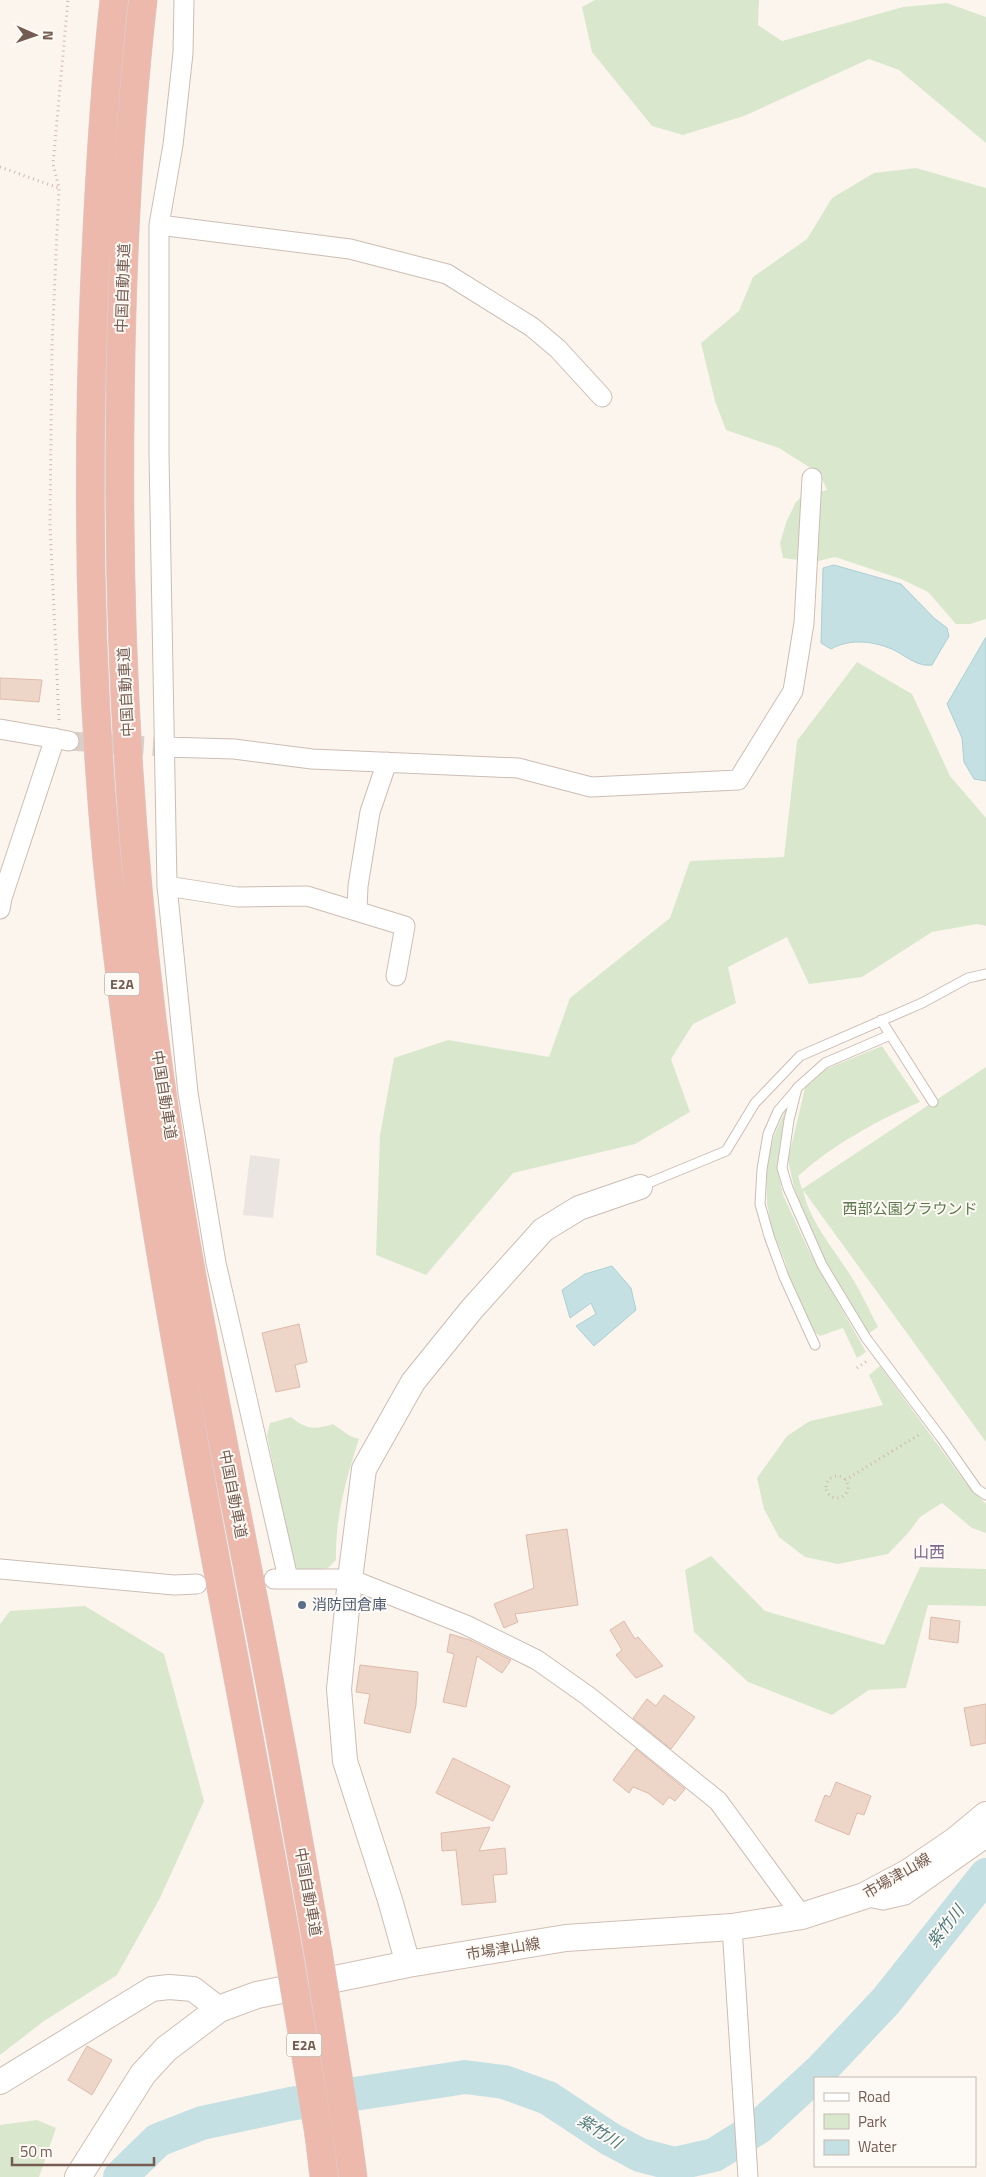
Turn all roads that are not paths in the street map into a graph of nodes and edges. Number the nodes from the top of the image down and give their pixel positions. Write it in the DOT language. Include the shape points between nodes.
graph roads {
  1 [pos="114,0"];
  2 [pos="143,0"];
  3 [pos="184,0"];
  4 [pos="159,225"];
  5 [pos="602,397"];
  6 [pos="812,478"];
  7 [pos="0,730"];
  8 [pos="164,747"];
  9 [pos="387,762"];
  10 [pos="167,886"];
  11 [pos="0,909"];
  12 [pos="357,911"];
  13 [pos="986,974"];
  14 [pos="396,976"];
  15 [pos="881,1020"];
  16 [pos="890,1035"];
  17 [pos="797,1088"];
  18 [pos="933,1102"];
  19 [pos="640,1186"];
  20 [pos="815,1345"];
  21 [pos="986,1495"];
  22 [pos="0,1568"];
  23 [pos="350,1579"];
  24 [pos="197,1584"];
  25 [pos="986,1815"];
  26 [pos="986,1838"];
  27 [pos="864,1896"];
  28 [pos="802,1916"];
  29 [pos="732,1927"];
  30 [pos="408,1964"];
  31 [pos="219,2009"];
  32 [pos="0,2082"];
  33 [pos="78,2177"];
  34 [pos="324,2177"];
  35 [pos="353,2177"];
  36 [pos="748,2177"];
  1 -- 34 [label="highway, 中国自動車道 / E2A, bridge" via="98,191 90,521 95,695 107,859 151,1200 184,1394 256,1768"];
  2 -- 35 [label="highway, 中国自動車道 / E2A, bridge" via="127,189 119,527 135,863 154,1028 180,1203 210,1379 287,1774"];
  3 -- 4 [label="street" via="183,52 173,144"];
  4 -- 5 [label="street" via="350,249 447,274 532,328 558,349"];
  4 -- 8 [label="street"];
  6 -- 9 [label="street" via="804,623 794,691 738,780 591,787 518,768"];
  7 -- 11 [label="street" via="62,739"];
  8 -- 9 [label="street" via="234,749 312,759"];
  8 -- 10 [label="street"];
  9 -- 12 [label="street" via="370,812"];
  10 -- 12 [label="street" via="237,897 307,896"];
  10 -- 23 [label="street" via="188,1093 216,1263 281,1579"];
  12 -- 14 [label="street" via="405,926"];
  13 -- 15 [label="lane" via="968,978 922,1003"];
  15 -- 16 [label="lane"];
  15 -- 19 [label="lane" via="800,1056 755,1103 726,1151"];
  16 -- 17 [label="lane" via="825,1063"];
  16 -- 18 [label="lane"];
  17 -- 20 [label="lane" via="778,1111 768,1134 760,1204 784,1277"];
  17 -- 21 [label="lane" via="782,1168 822,1265 866,1338 977,1489"];
  19 -- 23 [label="street" via="580,1208 543,1230 472,1309 413,1382 364,1469"];
  22 -- 24 [label="street" via="174,1585"];
  23 -- 28 [label="street" via="466,1625 519,1651 588,1696 718,1801"];
  23 -- 30 [label="street" via="339,1689 345,1762"];
  25 -- 27 [label="main road, 市場津山線" via="909,1872"];
  26 -- 27 [label="street" via="905,1895 882,1900"];
  27 -- 28 [label="main road, 市場津山線"];
  28 -- 29 [label="main road, 市場津山線"];
  29 -- 30 [label="main road, 市場津山線" via="566,1938"];
  29 -- 36 [label="street"];
  30 -- 31 [label="main road, 市場津山線" via="257,1995"];
  31 -- 32 [label="street" via="193,1989 152,1989"];
  31 -- 33 [label="main road, 市場津山線" via="166,2049 144,2074"];
}
